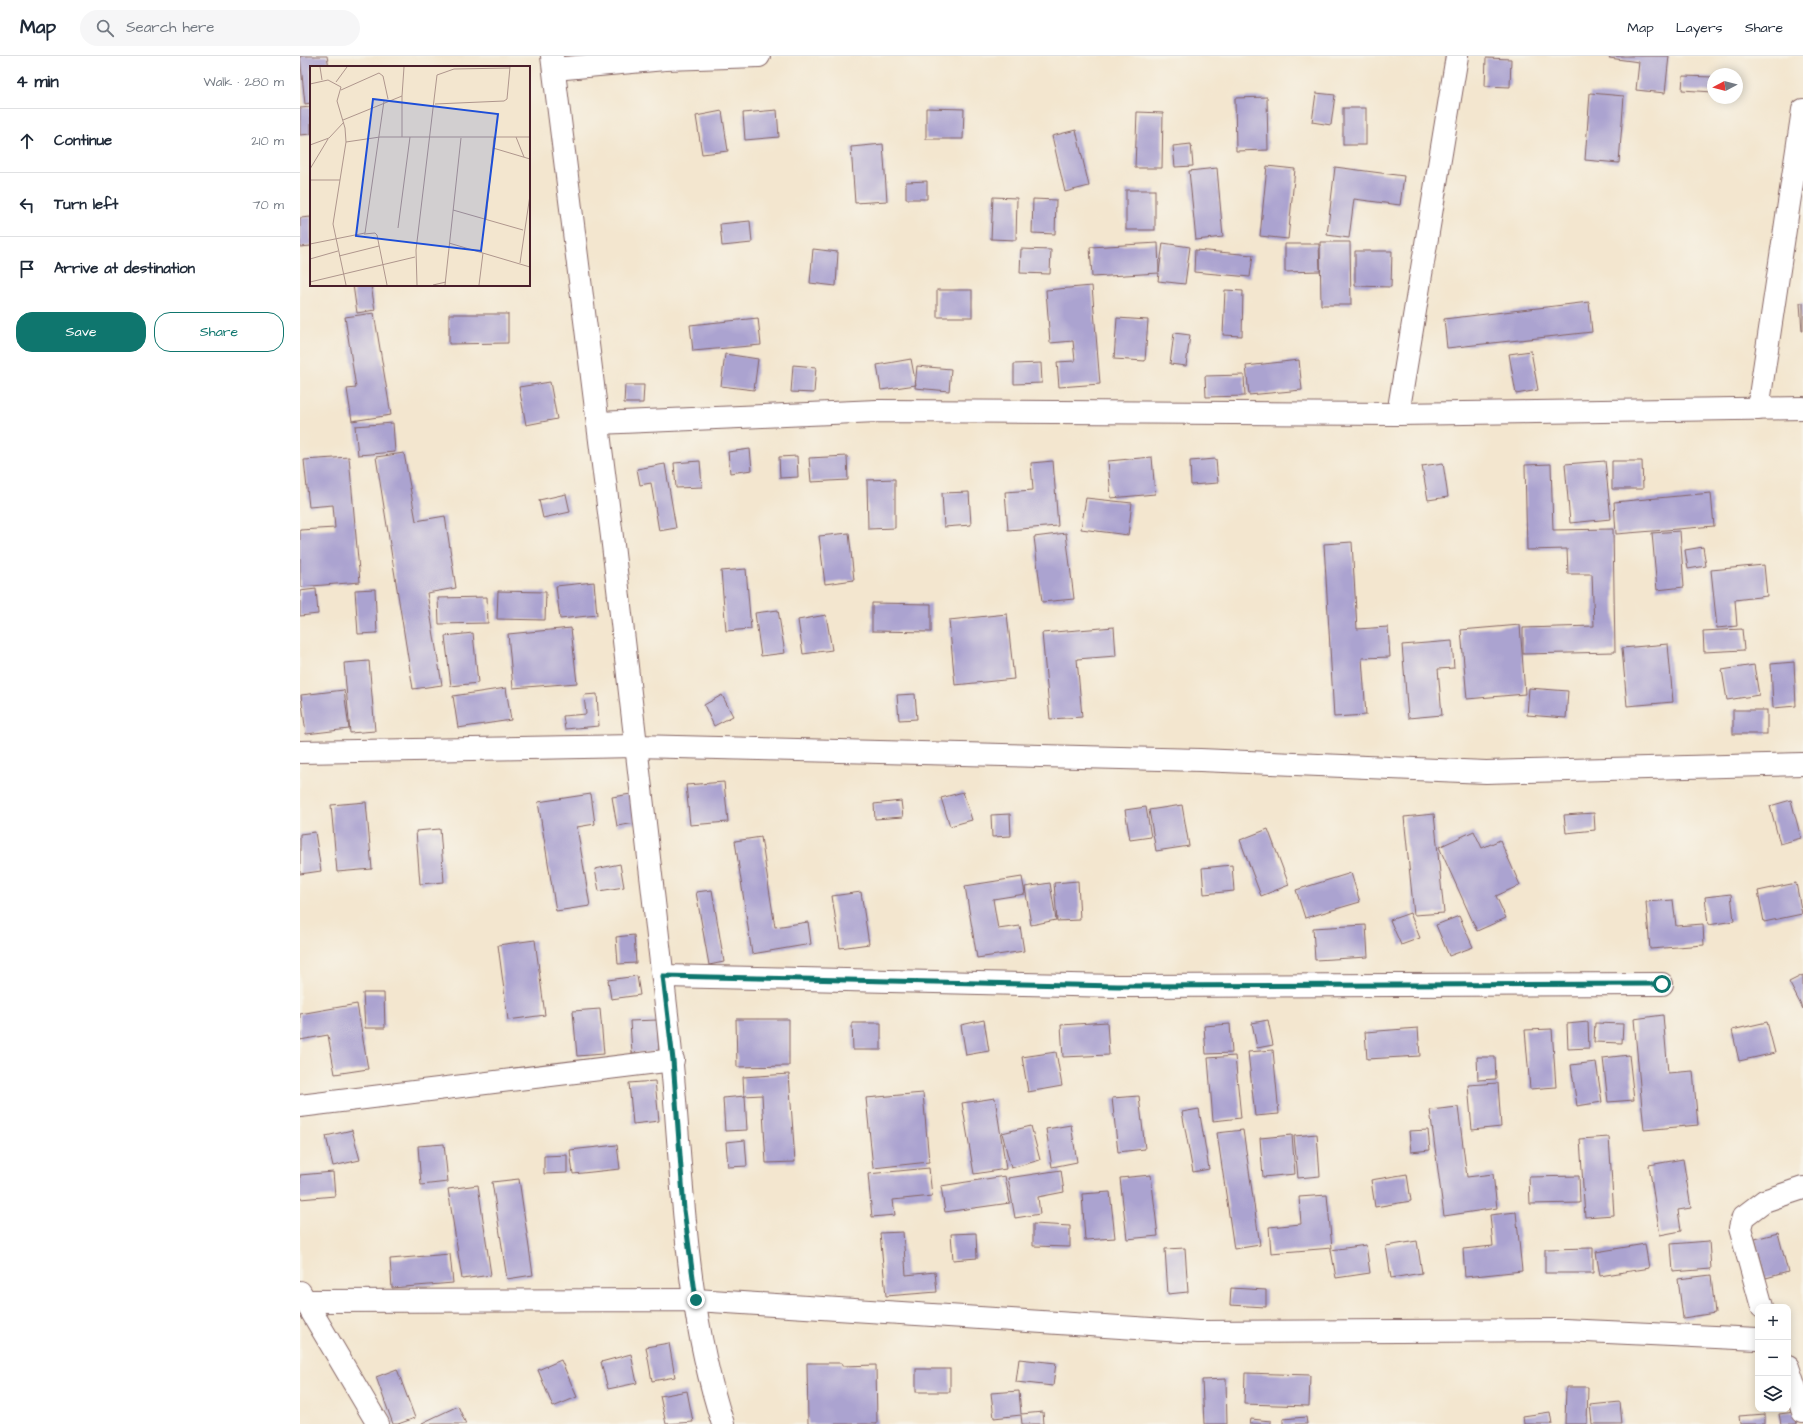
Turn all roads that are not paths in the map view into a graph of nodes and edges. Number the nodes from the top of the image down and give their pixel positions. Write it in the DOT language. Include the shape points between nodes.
graph roads {
  1 [pos="759,56"];
  2 [pos="1457,56"];
  3 [pos="666,58"];
  4 [pos="553,62"];
  5 [pos="1803,110"];
  6 [pos="1803,408"];
  7 [pos="1758,409"];
  8 [pos="1398,414"];
  9 [pos="598,423"];
  10 [pos="636,746"];
  11 [pos="300,752"];
  12 [pos="1803,764"];
  13 [pos="663,976"];
  14 [pos="1662,984"];
  15 [pos="673,1060"];
  16 [pos="300,1106"];
  17 [pos="1803,1188"];
  18 [pos="302,1296"];
  19 [pos="696,1300"];
  20 [pos="1761,1304"];
  21 [pos="1755,1339"];
  22 [pos="1791,1376"];
  23 [pos="1803,1412"];
  24 [pos="378,1424"];
  25 [pos="723,1424"];
  1 -- 3 [label="street"];
  2 -- 8 [label="street"];
  3 -- 4 [label="street"];
  4 -- 9 [label="street"];
  5 -- 7 [label="street"];
  6 -- 7 [label="street"];
  7 -- 8 [label="street"];
  8 -- 9 [label="street" via="877,411"];
  9 -- 10 [label="street"];
  10 -- 11 [label="street"];
  10 -- 12 [label="street" via="1200,760 1486,772"];
  10 -- 13 [label="street"];
  13 -- 14 [label="street" via="1118,986"];
  13 -- 15 [label="street"];
  15 -- 16 [label="street"];
  15 -- 19 [label="street" via="684,1210"];
  17 -- 20 [label="street" via="1764,1201 1743,1217 1740,1228"];
  18 -- 19 [label="street"];
  18 -- 24 [label="street"];
  19 -- 21 [label="street" via="1198,1332 1564,1330"];
  19 -- 25 [label="street" via="710,1385"];
  22 -- 23 [label="street"];
}
